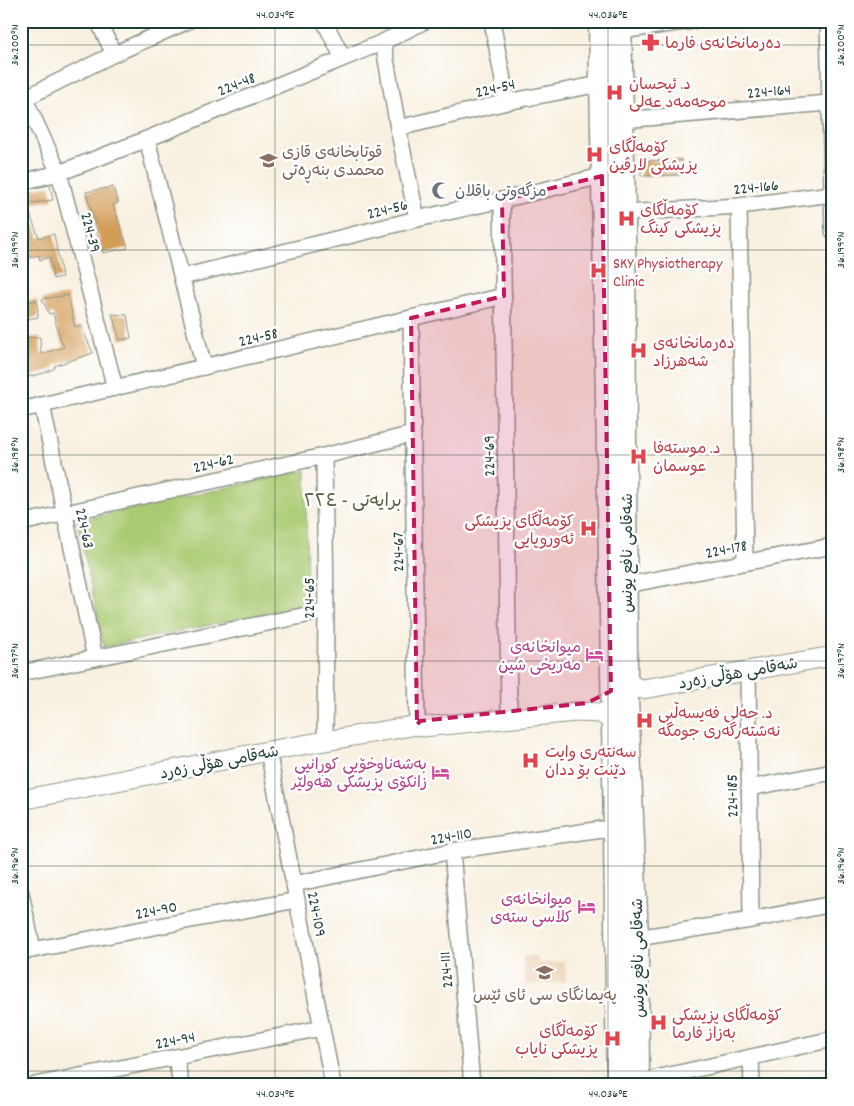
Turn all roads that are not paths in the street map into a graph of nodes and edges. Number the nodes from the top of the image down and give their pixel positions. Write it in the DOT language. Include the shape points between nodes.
graph roads {
  1 [pos="98,21"];
  2 [pos="188,21"];
  3 [pos="324,21"];
  4 [pos="425,21"];
  5 [pos="492,21"];
  6 [pos="600,21"];
  7 [pos="692,21"];
  8 [pos="828,21"];
  9 [pos="620,26"];
  10 [pos="383,42"];
  11 [pos="114,54"];
  12 [pos="343,58"];
  13 [pos="600,84"];
  14 [pos="23,95"];
  15 [pos="507,102"];
  16 [pos="829,102"];
  17 [pos="622,120"];
  18 [pos="398,128"];
  19 [pos="147,139"];
  20 [pos="59,174"];
  21 [pos="602,176"];
  22 [pos="21,182"];
  23 [pos="832,194"];
  24 [pos="502,200"];
  25 [pos="739,206"];
  26 [pos="624,213"];
  27 [pos="417,219"];
  28 [pos="833,232"];
  29 [pos="182,277"];
  30 [pos="504,296"];
  31 [pos="614,307"];
  32 [pos="411,318"];
  33 [pos="204,367"];
  34 [pos="115,388"];
  35 [pos="42,405"];
  36 [pos="21,410"];
  37 [pos="413,434"];
  38 [pos="324,456"];
  39 [pos="65,514"];
  40 [pos="21,523"];
  41 [pos="833,546"];
  42 [pos="744,562"];
  43 [pos="626,585"];
  44 [pos="326,611"];
  45 [pos="833,656"];
  46 [pos="95,658"];
  47 [pos="748,671"];
  48 [pos="21,673"];
  49 [pos="627,685"];
  50 [pos="509,710"];
  51 [pos="620,715"];
  52 [pos="417,725"];
  53 [pos="325,741"];
  54 [pos="268,751"];
  55 [pos="833,772"];
  56 [pos="748,788"];
  57 [pos="21,800"];
  58 [pos="615,832"];
  59 [pos="452,851"];
  60 [pos="294,884"];
  61 [pos="21,893"];
  62 [pos="297,900"];
  63 [pos="833,904"];
  64 [pos="751,920"];
  65 [pos="637,938"];
  66 [pos="27,951"];
  67 [pos="322,1028"];
  68 [pos="833,1039"];
  69 [pos="176,1057"];
  70 [pos="751,1058"];
  71 [pos="631,1084"];
  72 [pos="35,1085"];
  73 [pos="180,1085"];
  74 [pos="333,1085"];
  75 [pos="472,1085"];
  76 [pos="752,1085"];
  1 -- 11 [label="street"];
  2 -- 11 [label="street"];
  3 -- 12 [label="street"];
  4 -- 10 [label="street, 224-48"];
  5 -- 15 [label="street"];
  6 -- 13 [label="main road, شەقامی نافع یونس"];
  7 -- 9 [label="street"];
  8 -- 16 [label="street"];
  9 -- 17 [label="main road, شەقامی نافع یونس"];
  10 -- 12 [label="street, 224-48"];
  10 -- 18 [label="street"];
  11 -- 14 [label="street"];
  12 -- 19 [label="street, 224-48"];
  13 -- 15 [label="street, 224-54"];
  13 -- 21 [label="main road, شەقامی نافع یونس"];
  14 -- 20 [label="street, 224-39"];
  15 -- 18 [label="street, 224-54"];
  16 -- 17 [label="street, 224-164"];
  16 -- 23 [label="street"];
  17 -- 26 [label="main road, شەقامی نافع یونس"];
  18 -- 27 [label="street"];
  19 -- 20 [label="street, 224-48"];
  19 -- 29 [label="street"];
  20 -- 22 [label="street, 224-48"];
  20 -- 34 [label="street, 224-39"];
  21 -- 24 [label="street, 224-56"];
  21 -- 31 [label="main road, شەقامی نافع یونس"];
  23 -- 25 [label="street, 224-166"];
  23 -- 28 [label="street"];
  24 -- 27 [label="street, 224-56"];
  24 -- 30 [label="street, 224-69"];
  25 -- 26 [label="street, 224-166"];
  25 -- 42 [label="street"];
  26 -- 31 [label="main road, شەقامی نافع یونس"];
  27 -- 29 [label="street, 224-56"];
  29 -- 33 [label="street"];
  30 -- 32 [label="street, 224-58"];
  30 -- 50 [label="street, 224-69"];
  31 -- 43 [label="main road, شەقامی نافع یونس"];
  31 -- 49 [label="main road, شەقامی نافع یونس"];
  32 -- 33 [label="street, 224-58"];
  32 -- 37 [label="street, 224-67"];
  33 -- 34 [label="street, 224-58"];
  34 -- 35 [label="street, 224-58"];
  35 -- 36 [label="street, 224-58"];
  35 -- 39 [label="street, 224-63"];
  37 -- 38 [label="street, 224-62"];
  37 -- 52 [label="street, 224-67"];
  38 -- 39 [label="street, 224-62"];
  38 -- 44 [label="street, 224-65"];
  39 -- 40 [label="street, 224-62"];
  39 -- 46 [label="street, 224-63"];
  41 -- 42 [label="street, 224-178"];
  42 -- 43 [label="street, 224-178"];
  43 -- 49 [label="main road, شەقامی نافع یونس"];
  44 -- 46 [label="street"];
  44 -- 53 [label="street, 224-65"];
  45 -- 47 [label="street, شەقامی هۆڵی زەرد"];
  46 -- 48 [label="street"];
  47 -- 49 [label="street, شەقامی هۆڵی زەرد"];
  47 -- 56 [label="street, 224-185"];
  49 -- 50 [label="street, شەقامی هۆڵی زەرد" via="597,701"];
  49 -- 51 [label="main road, شەقامی نافع یونس"];
  50 -- 52 [label="street, شەقامی هۆڵی زەرد" via="422,721"];
  51 -- 52 [label="street, شەقامی هۆڵی زەرد" via="575,712"];
  51 -- 58 [label="main road, شەقامی نافع یونس"];
  51 -- 65 [label="main road, شەقامی نافع یونس"];
  52 -- 53 [label="street, شەقامی هۆڵی زەرد"];
  53 -- 54 [label="street, شەقامی هۆڵی زەرد"];
  54 -- 57 [label="street, شەقامی هۆڵی زەرد"];
  54 -- 60 [label="street, 224-109"];
  55 -- 56 [label="street"];
  56 -- 64 [label="street, 224-185"];
  58 -- 59 [label="street, 224-110" via="602,829"];
  58 -- 71 [label="main road, شەقامی نافع یونس"];
  59 -- 60 [label="street, 224-110"];
  59 -- 75 [label="street, 224-111"];
  60 -- 62 [label="street, 224-109"];
  61 -- 66 [label="street"];
  62 -- 66 [label="street, 224-90"];
  62 -- 67 [label="street, 224-109"];
  63 -- 64 [label="street"];
  64 -- 65 [label="street"];
  65 -- 71 [label="main road, شەقامی نافع یونس"];
  67 -- 69 [label="street, 224-94"];
  67 -- 74 [label="street, 224-109"];
  68 -- 70 [label="street"];
  69 -- 72 [label="street, 224-94"];
  69 -- 73 [label="street"];
  70 -- 71 [label="street"];
  70 -- 76 [label="street"];
}
